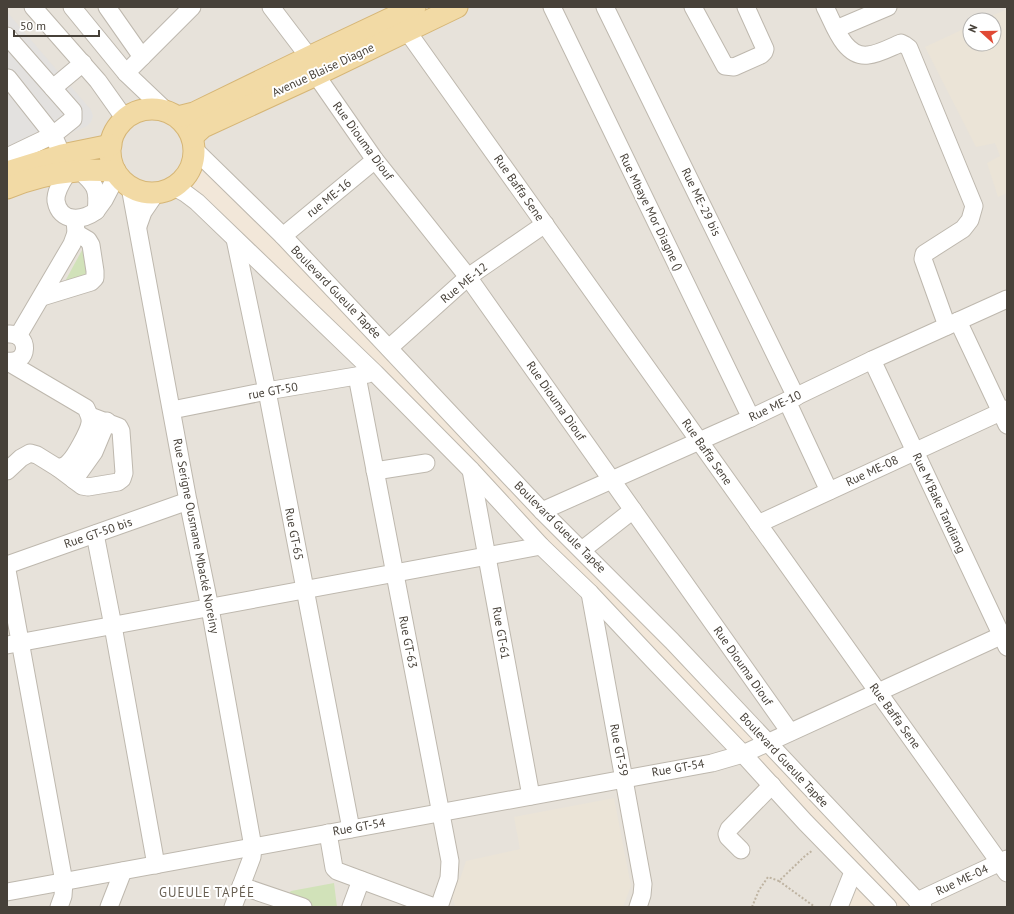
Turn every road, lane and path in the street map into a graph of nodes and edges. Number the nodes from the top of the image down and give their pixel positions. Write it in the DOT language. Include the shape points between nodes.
graph roads {
  1 [pos="33,7"];
  2 [pos="72,7"];
  3 [pos="107,7"];
  4 [pos="192,7"];
  5 [pos="271,7"];
  6 [pos="457,7"];
  7 [pos="552,7"];
  8 [pos="606,7"];
  9 [pos="692,7"];
  10 [pos="746,7"];
  11 [pos="825,7"];
  12 [pos="888,7"];
  13 [pos="404,15"];
  14 [pos="836,28"];
  15 [pos="7,36"];
  16 [pos="142,57"];
  17 [pos="29,61"];
  18 [pos="83,63"];
  19 [pos="312,66"];
  20 [pos="126,73"];
  21 [pos="7,78"];
  22 [pos="53,88"];
  23 [pos="238,101"];
  24 [pos="172,114"];
  25 [pos="125,119"];
  26 [pos="53,135"];
  27 [pos="193,143"];
  28 [pos="111,145"];
  29 [pos="7,157"];
  30 [pos="376,160"];
  31 [pos="69,166"];
  32 [pos="7,172"];
  33 [pos="121,178"];
  34 [pos="7,188"];
  35 [pos="165,190"];
  36 [pos="96,211"];
  37 [pos="545,224"];
  38 [pos="76,226"];
  39 [pos="138,226"];
  40 [pos="283,236"];
  41 [pos="236,240"];
  42 [pos="468,277"];
  43 [pos="42,297"];
  44 [pos="1007,299"];
  45 [pos="952,323"];
  46 [pos="13,335"];
  47 [pos="389,348"];
  48 [pos="872,360"];
  49 [pos="8,362"];
  50 [pos="375,373"];
  51 [pos="357,376"];
  52 [pos="267,392"];
  53 [pos="792,399"];
  54 [pos="172,410"];
  55 [pos="90,416"];
  56 [pos="1005,416"];
  57 [pos="750,418"];
  58 [pos="107,422"];
  59 [pos="699,441"];
  60 [pos="915,451"];
  61 [pos="426,463"];
  62 [pos="58,468"];
  63 [pos="471,470"];
  64 [pos="7,471"];
  65 [pos="375,471"];
  66 [pos="74,480"];
  67 [pos="611,480"];
  68 [pos="829,491"];
  69 [pos="188,501"];
  70 [pos="633,510"];
  71 [pos="542,511"];
  72 [pos="758,524"];
  73 [pos="95,534"];
  74 [pos="541,546"];
  75 [pos="582,550"];
  76 [pos="487,556"];
  77 [pos="7,565"];
  78 [pos="7,570"];
  79 [pos="395,573"];
  80 [pos="305,590"];
  81 [pos="590,593"];
  82 [pos="210,608"];
  83 [pos="113,626"];
  84 [pos="1005,638"];
  85 [pos="14,644"];
  86 [pos="878,692"];
  87 [pos="790,732"];
  88 [pos="768,742"];
  89 [pos="743,754"];
  90 [pos="624,778"];
  91 [pos="772,785"];
  92 [pos="531,796"];
  93 [pos="441,812"];
  94 [pos="350,829"];
  95 [pos="328,833"];
  96 [pos="825,842"];
  97 [pos="741,850"];
  98 [pos="252,852"];
  99 [pos="156,865"];
  100 [pos="1005,865"];
  101 [pos="123,871"];
  102 [pos="853,872"];
  103 [pos="361,880"];
  104 [pos="779,881"];
  105 [pos="64,882"];
  106 [pos="241,886"];
  107 [pos="7,892"];
  108 [pos="920,904"];
  109 [pos="641,906"];
  110 [pos="59,907"];
  111 [pos="109,907"];
  112 [pos="233,907"];
  113 [pos="303,907"];
  114 [pos="351,907"];
  115 [pos="434,907"];
  116 [pos="439,907"];
  117 [pos="752,907"];
  118 [pos="814,907"];
  119 [pos="840,907"];
  120 [pos="888,907"];
  1 -- 18 [label="street"];
  2 -- 20 [label="street"];
  3 -- 16 [label="street"];
  4 -- 16 [label="street"];
  5 -- 19 [label="street, Rue Diouma Diouf"];
  6 -- 13 [label="main road, Avenue Blaise Diagne"];
  7 -- 57 [label="street, Rue Mbaye Mor Diagne ()"];
  8 -- 53 [label="street, Rue ME-29 bis"];
  9 -- 10 [label="street" via="725,66 734,67 761,55 765,49"];
  11 -- 14 [label="street"];
  12 -- 14 [label="street"];
  13 -- 19 [label="main road, Avenue Blaise Diagne"];
  13 -- 37 [label="street, Rue Baffa Sene"];
  14 -- 45 [label="street" via="846,46 860,55 869,55 901,43 909,48 974,206 970,220 963,229 924,254 923,259"];
  15 -- 17 [label="street"];
  16 -- 20 [label="street"];
  17 -- 21 [label="street"];
  17 -- 22 [label="street"];
  18 -- 22 [label="street"];
  18 -- 25 [label="street"];
  19 -- 23 [label="main road, Avenue Blaise Diagne"];
  19 -- 30 [label="street, Rue Diouma Diouf"];
  20 -- 24 [label="street"];
  21 -- 26 [label="street"];
  22 -- 26 [label="street" via="73,111 74,116"];
  23 -- 24 [label="main road, Avenue Blaise Diagne" via="194,113"];
  23 -- 27 [label="main road, Avenue Blaise Diagne" via="204,126"];
  24 -- 25 [label="main road" via="148,109 135,112"];
  24 -- 27 [label="main road" via="186,126"];
  25 -- 28 [label="main road" via="115,131"];
  26 -- 29 [label="street"];
  26 -- 31 [label="street"];
  27 -- 35 [label="main road" via="194,156 189,171 180,183"];
  27 -- 40 [label="street, Boulevard Gueule Tapée"];
  28 -- 31 [label="main road"];
  28 -- 33 [label="main road" via="110,154"];
  30 -- 40 [label="street, rue ME-16"];
  30 -- 42 [label="street, Rue Diouma Diouf"];
  31 -- 32 [label="main road"];
  31 -- 33 [label="main road"];
  31 -- 34 [label="main road"];
  31 -- 36 [label="street" via="93,183 98,198"];
  31 -- 38 [label="street" via="56,200 63,213"];
  33 -- 35 [label="main road" via="142,192"];
  33 -- 36 [label="street"];
  33 -- 39 [label="street"];
  35 -- 39 [label="street" via="143,212"];
  35 -- 41 [label="street, Boulevard Gueule Tapée" via="186,193"];
  36 -- 38 [label="street" via="81,219"];
  37 -- 42 [label="street, Rue ME-12"];
  37 -- 59 [label="street, Rue Baffa Sene"];
  38 -- 43 [label="street" via="72,244"];
  38 -- 43 [label="street" via="91,245 95,278 91,282"];
  39 -- 54 [label="street, Rue Serigne Ousmane Mbacké Noreiny"];
  40 -- 47 [label="street, Boulevard Gueule Tapée"];
  41 -- 50 [label="street, Boulevard Gueule Tapée"];
  41 -- 52 [label="street, Rue GT-65"];
  42 -- 47 [label="street, Rue ME-12"];
  42 -- 67 [label="street, Rue Diouma Diouf"];
  43 -- 46 [label="street"];
  44 -- 45 [label="street, Rue ME-10"];
  45 -- 48 [label="street, Rue ME-10"];
  45 -- 56 [label="street"];
  46 -- 49 [label="street" via="22,340 25,351 19,360"];
  47 -- 71 [label="street, Boulevard Gueule Tapée"];
  48 -- 53 [label="street, Rue ME-10"];
  48 -- 60 [label="street, Rue M'Bake Tandiang"];
  49 -- 55 [label="street" via="86,408"];
  50 -- 51 [label="street, rue GT-50"];
  50 -- 63 [label="street, Boulevard Gueule Tapée"];
  51 -- 52 [label="street, rue GT-50"];
  51 -- 65 [label="street, Rue GT-63"];
  52 -- 54 [label="street, rue GT-50"];
  52 -- 80 [label="street, Rue GT-65"];
  53 -- 57 [label="street, Rue ME-10"];
  53 -- 68 [label="street, Rue ME-29 bis"];
  54 -- 69 [label="street, Rue Serigne Ousmane Mbacké Noreiny"];
  55 -- 58 [label="street"];
  55 -- 62 [label="street" via="90,424 71,461 66,466"];
  56 -- 60 [label="street, Rue ME-08"];
  57 -- 59 [label="street, Rue ME-10"];
  58 -- 66 [label="street" via="94,452"];
  58 -- 66 [label="street" via="119,427 121,431 124,473 122,479 88,488"];
  59 -- 67 [label="street, Rue ME-10"];
  59 -- 72 [label="street, Rue Baffa Sene"];
  60 -- 68 [label="street, Rue ME-08"];
  60 -- 84 [label="street, Rue M'Bake Tandiang"];
  61 -- 65 [label="street"];
  62 -- 64 [label="street" via="38,455 30,453"];
  62 -- 66 [label="street"];
  63 -- 74 [label="street, Boulevard Gueule Tapée"];
  63 -- 76 [label="street, Rue GT-61"];
  65 -- 79 [label="street, Rue GT-63"];
  67 -- 70 [label="street, Rue Diouma Diouf"];
  67 -- 71 [label="street, Rue ME-10"];
  68 -- 72 [label="street, Rue ME-08"];
  69 -- 73 [label="street, Rue GT-50 bis"];
  69 -- 82 [label="street, Rue Serigne Ousmane Mbacké Noreiny"];
  70 -- 75 [label="street"];
  70 -- 87 [label="street, Rue Diouma Diouf"];
  71 -- 75 [label="street, Boulevard Gueule Tapée"];
  72 -- 86 [label="street, Rue Baffa Sene"];
  73 -- 77 [label="street, Rue GT-50 bis"];
  73 -- 83 [label="street"];
  74 -- 76 [label="street"];
  74 -- 81 [label="street, Boulevard Gueule Tapée"];
  75 -- 88 [label="street, Boulevard Gueule Tapée"];
  76 -- 79 [label="street"];
  76 -- 92 [label="street, Rue GT-61"];
  78 -- 85 [label="street"];
  79 -- 80 [label="street"];
  79 -- 93 [label="street, Rue GT-63"];
  80 -- 82 [label="street"];
  80 -- 94 [label="street, Rue GT-65"];
  81 -- 89 [label="street, Boulevard Gueule Tapée"];
  81 -- 90 [label="street, Rue GT-59"];
  82 -- 83 [label="street"];
  82 -- 98 [label="street, Rue Serigne Ousmane Mbacké Noreiny"];
  83 -- 85 [label="street"];
  83 -- 99 [label="street"];
  84 -- 86 [label="street"];
  85 -- 105 [label="street"];
  86 -- 87 [label="street"];
  86 -- 100 [label="street, Rue Baffa Sene"];
  87 -- 88 [label="street"];
  88 -- 89 [label="street"];
  88 -- 108 [label="street, Boulevard Gueule Tapée"];
  89 -- 90 [label="street, Rue GT-54" via="712,763"];
  89 -- 91 [label="street, Boulevard Gueule Tapée"];
  90 -- 92 [label="street, Rue GT-54"];
  90 -- 109 [label="street, Rue GT-59" via="643,884"];
  91 -- 96 [label="street, Boulevard Gueule Tapée"];
  91 -- 97 [label="street" via="729,829 728,837"];
  92 -- 93 [label="street, Rue GT-54"];
  93 -- 94 [label="street, Rue GT-54"];
  93 -- 116 [label="street, Rue GT-63" via="451,870"];
  94 -- 95 [label="street, Rue GT-54"];
  95 -- 98 [label="street, Rue GT-54"];
  95 -- 103 [label="street" via="334,868"];
  96 -- 102 [label="street, Boulevard Gueule Tapée"];
  96 -- 104 [label="path" via="805,856"];
  98 -- 99 [label="street, Rue GT-54"];
  98 -- 106 [label="street"];
  99 -- 101 [label="street, Rue GT-54"];
  100 -- 108 [label="street, Rue ME-04"];
  101 -- 105 [label="street, Rue GT-54"];
  101 -- 111 [label="street"];
  102 -- 119 [label="street"];
  102 -- 120 [label="street, Boulevard Gueule Tapée"];
  103 -- 114 [label="street"];
  103 -- 115 [label="street"];
  104 -- 117 [label="path" via="768,876"];
  104 -- 118 [label="path"];
  105 -- 107 [label="street, Rue GT-54"];
  105 -- 110 [label="street"];
  106 -- 112 [label="street"];
  106 -- 113 [label="street"];
}
